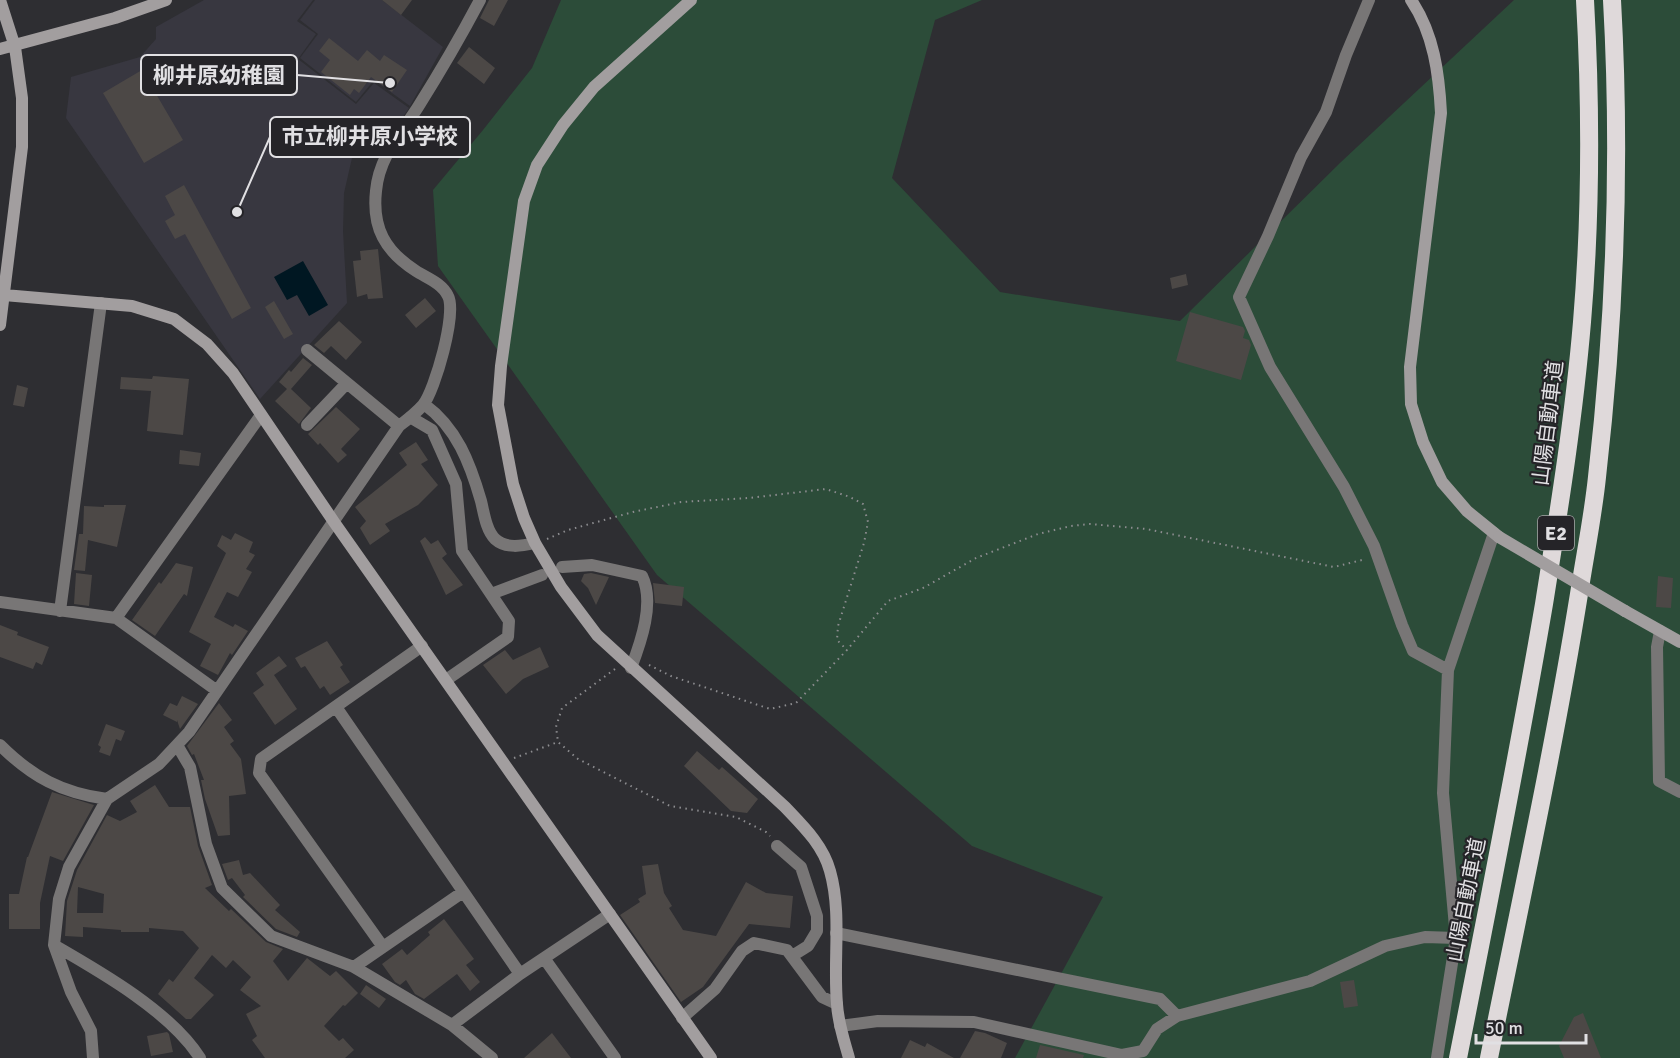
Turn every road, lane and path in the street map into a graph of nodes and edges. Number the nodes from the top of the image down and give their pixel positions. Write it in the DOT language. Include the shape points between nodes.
graph roads {
  1 [pos="0,0"];
  2 [pos="166,0"];
  3 [pos="480,0"];
  4 [pos="691,0"];
  5 [pos="1369,0"];
  6 [pos="1411,0"];
  7 [pos="1585,0"];
  8 [pos="1612,0"];
  9 [pos="15,46"];
  10 [pos="0,49"];
  11 [pos="2,295"];
  12 [pos="101,303"];
  13 [pos="0,325"];
  14 [pos="307,350"];
  15 [pos="347,383"];
  16 [pos="424,404"];
  17 [pos="261,415"];
  18 [pos="410,417"];
  19 [pos="307,425"];
  20 [pos="399,426"];
  21 [pos="334,522"];
  22 [pos="1497,535"];
  23 [pos="535,543"];
  24 [pos="1378,556"];
  25 [pos="561,567"];
  26 [pos="542,574"];
  27 [pos="491,594"];
  28 [pos="0,602"];
  29 [pos="60,611"];
  30 [pos="116,618"];
  31 [pos="1660,631"];
  32 [pos="1680,642"];
  33 [pos="422,646"];
  34 [pos="847,650"];
  35 [pos="628,665"];
  36 [pos="1448,669"];
  37 [pos="446,680"];
  38 [pos="216,690"];
  39 [pos="336,707"];
  40 [pos="558,742"];
  41 [pos="0,745"];
  42 [pos="177,745"];
  43 [pos="503,762"];
  44 [pos="1680,792"];
  45 [pos="107,799"];
  46 [pos="777,846"];
  47 [pos="463,892"];
  48 [pos="610,914"];
  49 [pos="836,933"];
  50 [pos="1456,938"];
  51 [pos="54,945"];
  52 [pos="383,947"];
  53 [pos="792,956"];
  54 [pos="544,958"];
  55 [pos="354,968"];
  56 [pos="520,974"];
  57 [pos="837,1005"];
  58 [pos="1177,1016"];
  59 [pos="682,1018"];
  60 [pos="452,1025"];
  61 [pos="840,1026"];
  62 [pos="1145,1054"];
  63 [pos="93,1058"];
  64 [pos="200,1058"];
  65 [pos="492,1058"];
  66 [pos="615,1058"];
  67 [pos="711,1058"];
  68 [pos="849,1058"];
  69 [pos="1437,1058"];
  70 [pos="1458,1058"];
  71 [pos="1489,1058"];
  1 -- 9 [label="street"];
  2 -- 9 [label="street"];
  3 -- 16 [label="street" via="379,168 376,223 388,247 437,283 448,296 451,308 446,342"];
  4 -- 23 [label="street" via="594,87 569,117 537,165 524,201 498,405 513,484"];
  5 -- 24 [label="street" via="1326,112 1301,157 1239,297 1270,367 1344,487"];
  6 -- 22 [label="street" via="1418,10 1438,72 1441,113 1413,337 1411,404 1442,483 1467,511"];
  7 -- 70 [label="highway, 山陽自動車道 / E2" via="1589,189 1582,321 1565,476 1508,803"];
  8 -- 71 [label="highway, E2" via="1617,190 1611,325 1597,479 1568,660"];
  9 -- 10 [label="street"];
  9 -- 11 [label="street" via="22,98 22,147"];
  11 -- 12 [label="street"];
  11 -- 13 [label="street"];
  12 -- 17 [label="street" via="132,306 174,319 207,344 233,373"];
  12 -- 29 [label="street"];
  14 -- 15 [label="street"];
  15 -- 19 [label="street"];
  15 -- 20 [label="street"];
  16 -- 18 [label="street"];
  16 -- 23 [label="street" via="448,425 472,468 489,530 497,541 516,547"];
  17 -- 21 [label="street"];
  17 -- 30 [label="street"];
  18 -- 20 [label="street"];
  18 -- 27 [label="street" via="432,430 456,484 462,551"];
  20 -- 21 [label="street"];
  21 -- 33 [label="street"];
  21 -- 38 [label="street"];
  22 -- 31 [label="street, bridge"];
  22 -- 36 [label="street"];
  23 -- 34 [label="path" via="568,530 681,502 826,489 850,496 863,504 867,522 838,626 837,640"];
  23 -- 35 [label="street" via="561,587 597,635"];
  24 -- 34 [label="path" via="1334,567 1146,529 1071,526 976,558 923,588 888,601"];
  24 -- 36 [label="street" via="1413,651"];
  25 -- 35 [label="street" via="592,565 642,576 646,584 646,618"];
  26 -- 27 [label="street"];
  27 -- 37 [label="street" via="509,621 508,637"];
  28 -- 29 [label="street"];
  29 -- 30 [label="street"];
  30 -- 38 [label="street"];
  31 -- 32 [label="street"];
  31 -- 44 [label="street" via="1659,781"];
  33 -- 37 [label="street"];
  33 -- 39 [label="street"];
  34 -- 35 [label="path" via="796,703 770,709 671,676 651,664"];
  35 -- 40 [label="path" via="562,708 556,727"];
  35 -- 49 [label="street" via="811,833 830,870"];
  36 -- 50 [label="street" via="1443,793"];
  37 -- 43 [label="street"];
  38 -- 42 [label="street"];
  39 -- 47 [label="street"];
  39 -- 52 [label="street" via="261,759 259,773"];
  40 -- 43 [label="path"];
  40 -- 46 [label="path" via="578,759 670,806 736,817 766,832"];
  41 -- 45 [label="street" via="50,784 82,796"];
  42 -- 45 [label="street" via="159,764"];
  42 -- 55 [label="street" via="190,767 206,844 222,888 271,936"];
  43 -- 48 [label="street"];
  45 -- 51 [label="street" via="69,867 59,899"];
  46 -- 53 [label="street" via="801,867 817,916 817,931 807,946"];
  47 -- 52 [label="street"];
  47 -- 56 [label="street"];
  48 -- 54 [label="street"];
  48 -- 59 [label="street"];
  49 -- 57 [label="street"];
  49 -- 58 [label="street" via="1160,999"];
  50 -- 58 [label="street" via="1425,937 1384,946 1310,981"];
  50 -- 69 [label="street"];
  51 -- 63 [label="street" via="91,1031"];
  51 -- 64 [label="street" via="99,970 168,1021 191,1043"];
  52 -- 55 [label="street"];
  53 -- 57 [label="street" via="822,997"];
  53 -- 59 [label="street" via="787,950 754,943 742,951 715,989"];
  54 -- 56 [label="street"];
  54 -- 66 [label="street"];
  55 -- 60 [label="street"];
  56 -- 60 [label="street"];
  57 -- 61 [label="street"];
  58 -- 62 [label="street" via="1157,1029"];
  59 -- 67 [label="street"];
  60 -- 65 [label="street"];
  61 -- 62 [label="street" via="878,1021 974,1022 1122,1055"];
  61 -- 68 [label="street"];
}
